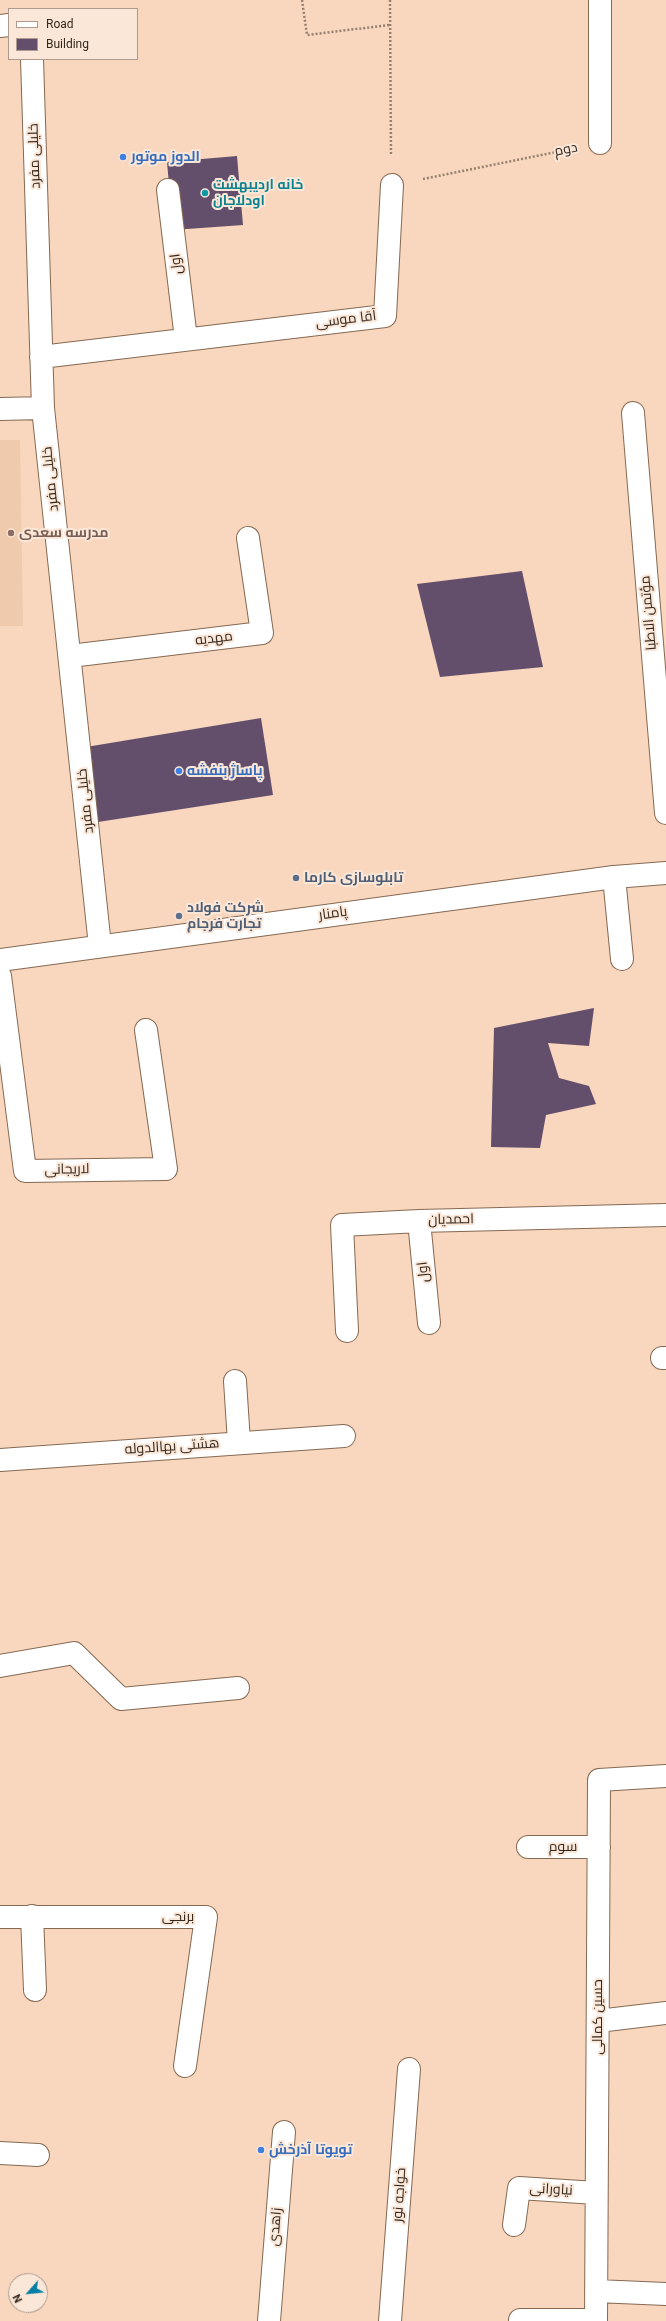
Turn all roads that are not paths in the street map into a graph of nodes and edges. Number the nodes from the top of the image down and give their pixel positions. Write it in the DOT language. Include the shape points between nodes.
graph roads {
  1 [pos="600,0"];
  2 [pos="32,60"];
  3 [pos="600,144"];
  4 [pos="392,185"];
  5 [pos="168,190"];
  6 [pos="186,339"];
  7 [pos="41,357"];
  8 [pos="43,408"];
  9 [pos="0,410"];
  10 [pos="633,413"];
  11 [pos="248,538"];
  12 [pos="70,656"];
  13 [pos="666,813"];
  14 [pos="666,873"];
  15 [pos="614,877"];
  16 [pos="100,946"];
  17 [pos="622,959"];
  18 [pos="0,960"];
  19 [pos="0,976"];
  20 [pos="146,1030"];
  21 [pos="666,1215"];
  22 [pos="418,1221"];
  23 [pos="429,1323"];
  24 [pos="347,1331"];
  25 [pos="235,1381"];
  26 [pos="344,1436"];
  27 [pos="238,1442"];
  28 [pos="0,1460"];
  29 [pos="0,1666"];
  30 [pos="238,1688"];
  31 [pos="666,1776"];
  32 [pos="528,1847"];
  33 [pos="599,1847"];
  34 [pos="32,1916"];
  35 [pos="0,1917"];
  36 [pos="35,1990"];
  37 [pos="666,2013"];
  38 [pos="598,2021"];
  39 [pos="185,2066"];
  40 [pos="409,2069"];
  41 [pos="284,2132"];
  42 [pos="0,2153"];
  43 [pos="38,2155"];
  44 [pos="596,2193"];
  45 [pos="514,2225"];
  46 [pos="596,2291"];
  47 [pos="666,2294"];
  48 [pos="520,2320"];
  49 [pos="269,2321"];
  50 [pos="390,2321"];
  51 [pos="596,2321"];
  1 -- 3 [label="street"];
  2 -- 7 [label="street, خلیلی مفرد"];
  4 -- 6 [label="street, آقا موسی" via="385,316"];
  5 -- 6 [label="street, اول"];
  6 -- 7 [label="street, آقا موسی"];
  7 -- 8 [label="street, خلیلی مفرد"];
  8 -- 9 [label="street"];
  8 -- 12 [label="street, خلیلی مفرد"];
  10 -- 13 [label="street, مؤتمن الاطبا"];
  11 -- 12 [label="street, مهدیه" via="262,633"];
  12 -- 16 [label="street, خلیلی مفرد"];
  14 -- 15 [label="street, پامنار"];
  15 -- 16 [label="street, پامنار"];
  15 -- 17 [label="street"];
  16 -- 18 [label="street, پامنار"];
  19 -- 20 [label="street, لاریجانی" via="26,1171 166,1168"];
  21 -- 22 [label="street, احمدیان"];
  22 -- 23 [label="street, اول"];
  22 -- 24 [label="street, احمدیان" via="342,1225"];
  25 -- 27 [label="street"];
  26 -- 27 [label="street, هشتی بهاالدوله"];
  27 -- 28 [label="street, هشتی بهاالدوله"];
  29 -- 30 [label="street" via="74,1653 121,1699"];
  31 -- 33 [label="street, حسین کمالی" via="599,1780"];
  32 -- 33 [label="street, سوم"];
  33 -- 38 [label="street, حسین کمالی"];
  34 -- 35 [label="street, برنجی"];
  34 -- 36 [label="street"];
  34 -- 39 [label="street, برنجی" via="206,1917"];
  37 -- 38 [label="street"];
  38 -- 44 [label="street, حسین کمالی"];
  40 -- 50 [label="street, خواجه نور"];
  41 -- 49 [label="street, زاهدی"];
  42 -- 43 [label="street"];
  44 -- 45 [label="street, نیاورانی" via="519,2188"];
  44 -- 46 [label="street, حسین کمالی"];
  46 -- 47 [label="street"];
  46 -- 51 [label="street, حسین کمالی"];
  48 -- 51 [label="street"];
}
